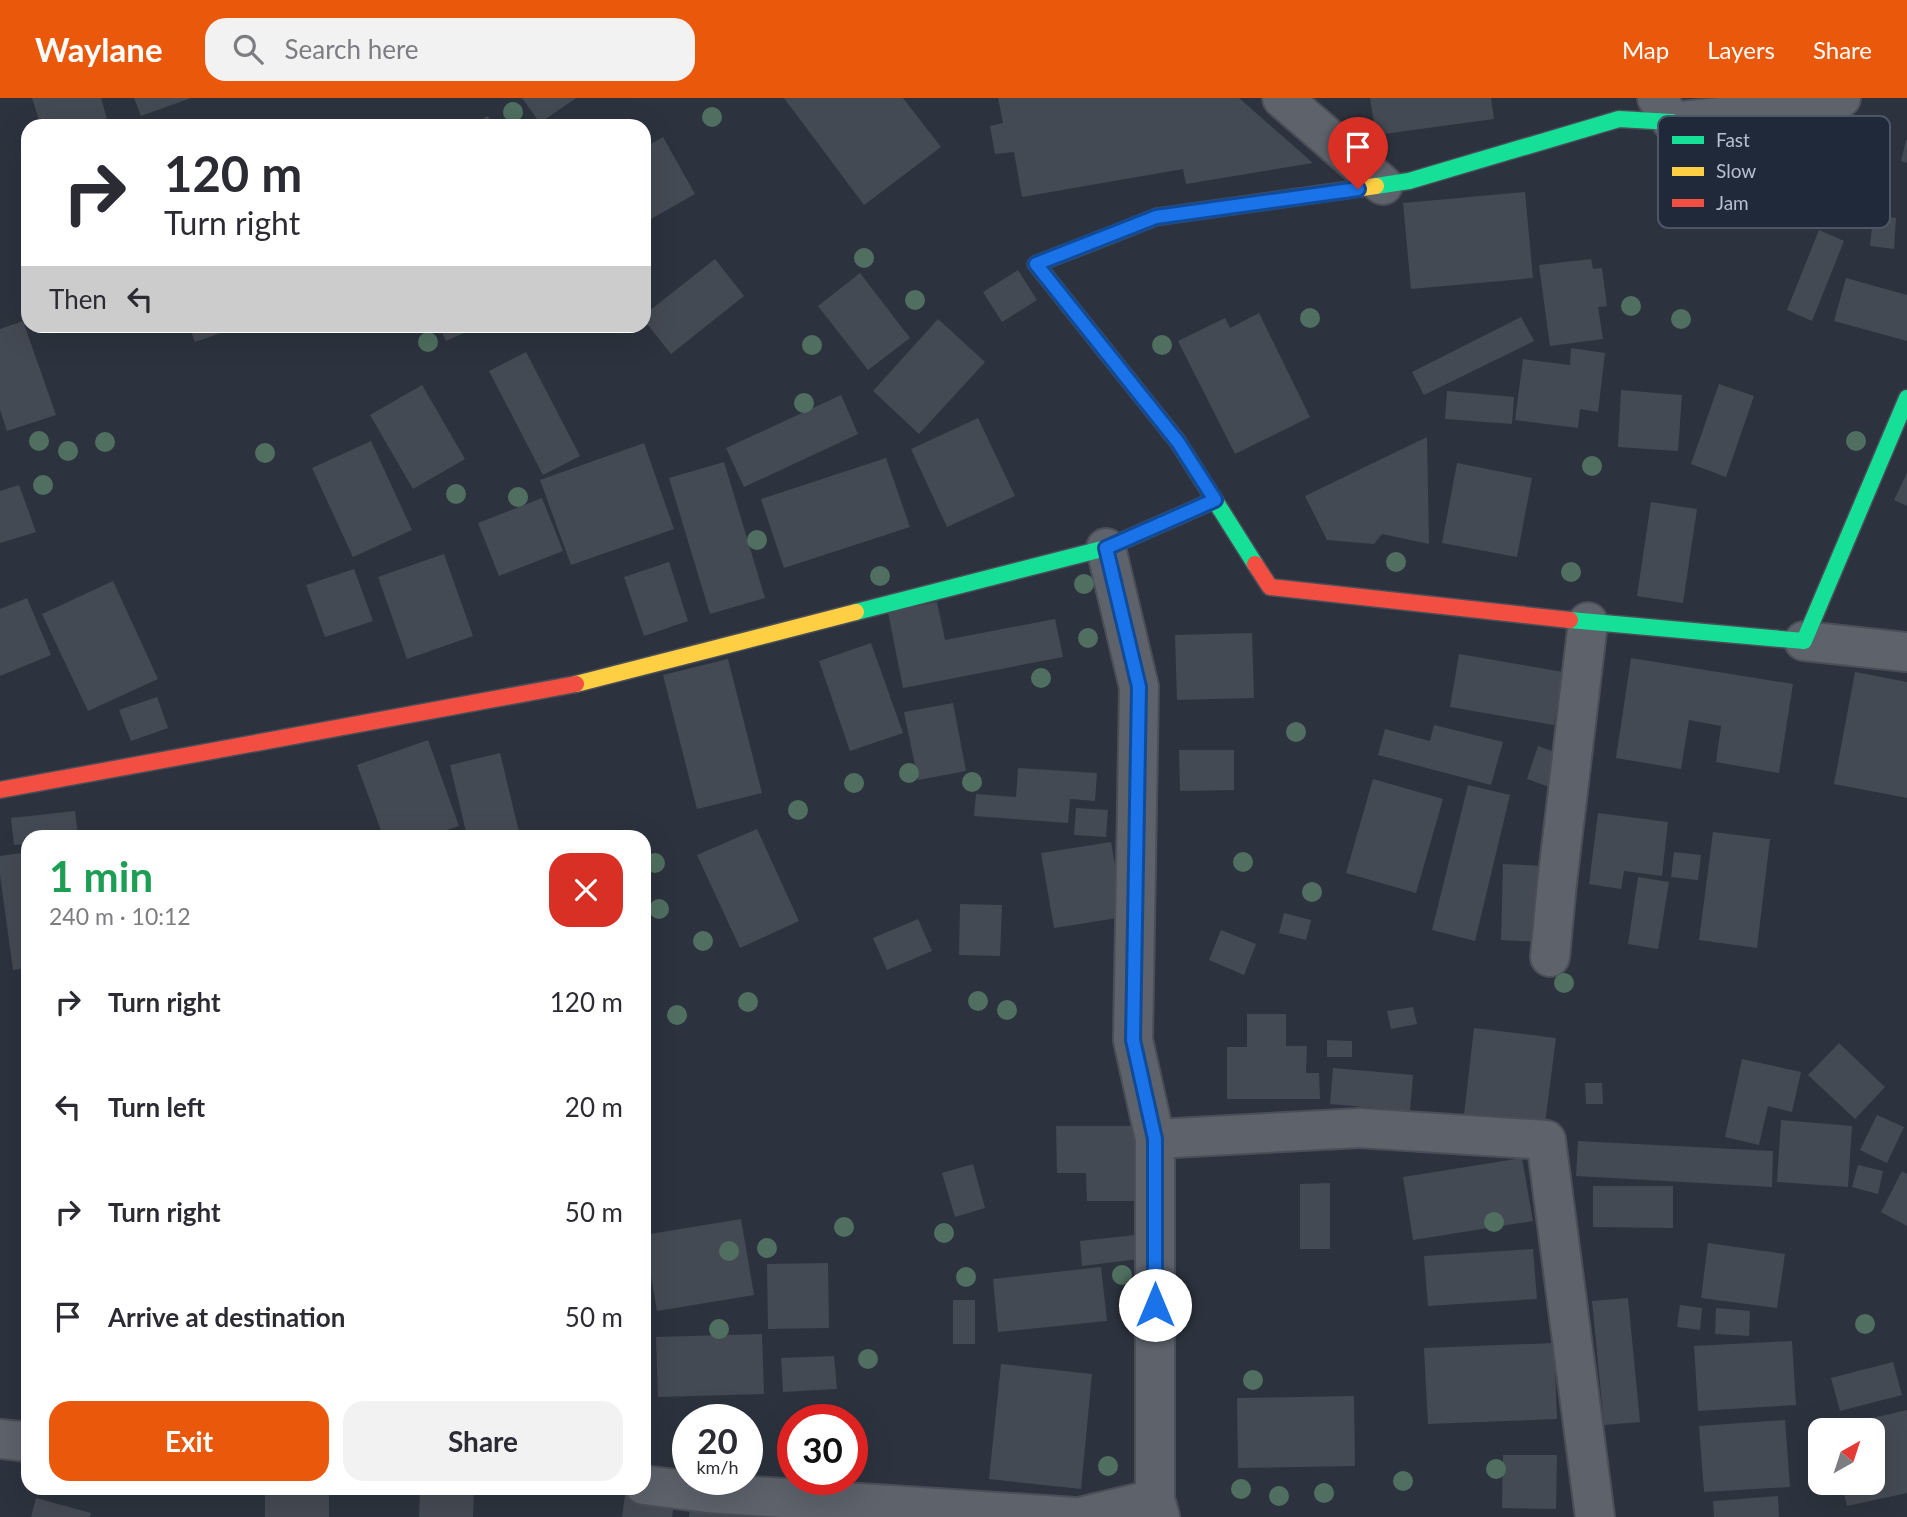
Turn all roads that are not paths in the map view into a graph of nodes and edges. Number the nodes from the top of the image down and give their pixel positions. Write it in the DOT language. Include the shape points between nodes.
graph roads {
  1 [pos="1282,98"];
  2 [pos="1841,98"];
  3 [pos="1665,110"];
  4 [pos="1383,185"];
  5 [pos="1907,398"];
  6 [pos="1215,500"];
  7 [pos="1106,548"];
  8 [pos="1588,622"];
  9 [pos="1804,640"];
  10 [pos="1907,652"];
  11 [pos="0,790"];
  12 [pos="1550,957"];
  13 [pos="1155,1139"];
  14 [pos="0,1439"];
  15 [pos="21,1441"];
  16 [pos="651,1486"];
  17 [pos="1157,1508"];
  18 [pos="1078,1517"];
  19 [pos="1595,1517"];
  1 -- 4 [label="street"];
  2 -- 3 [label="street" via="1802,108"];
  3 -- 4 [label="street" via="1619,118"];
  4 -- 6 [label="street" via="1156,217 1036,264 1178,442"];
  5 -- 9 [label="street"];
  6 -- 7 [label="street"];
  6 -- 8 [label="street" via="1270,587"];
  7 -- 11 [label="street" via="560,688"];
  7 -- 13 [label="street" via="1139,687 1133,1040"];
  8 -- 9 [label="street"];
  8 -- 12 [label="street"];
  9 -- 10 [label="street"];
  13 -- 17 [label="street"];
  13 -- 19 [label="street" via="1360,1128 1545,1140"];
  14 -- 15 [label="street"];
  16 -- 18 [label="street"];
  17 -- 18 [label="street"];
}
